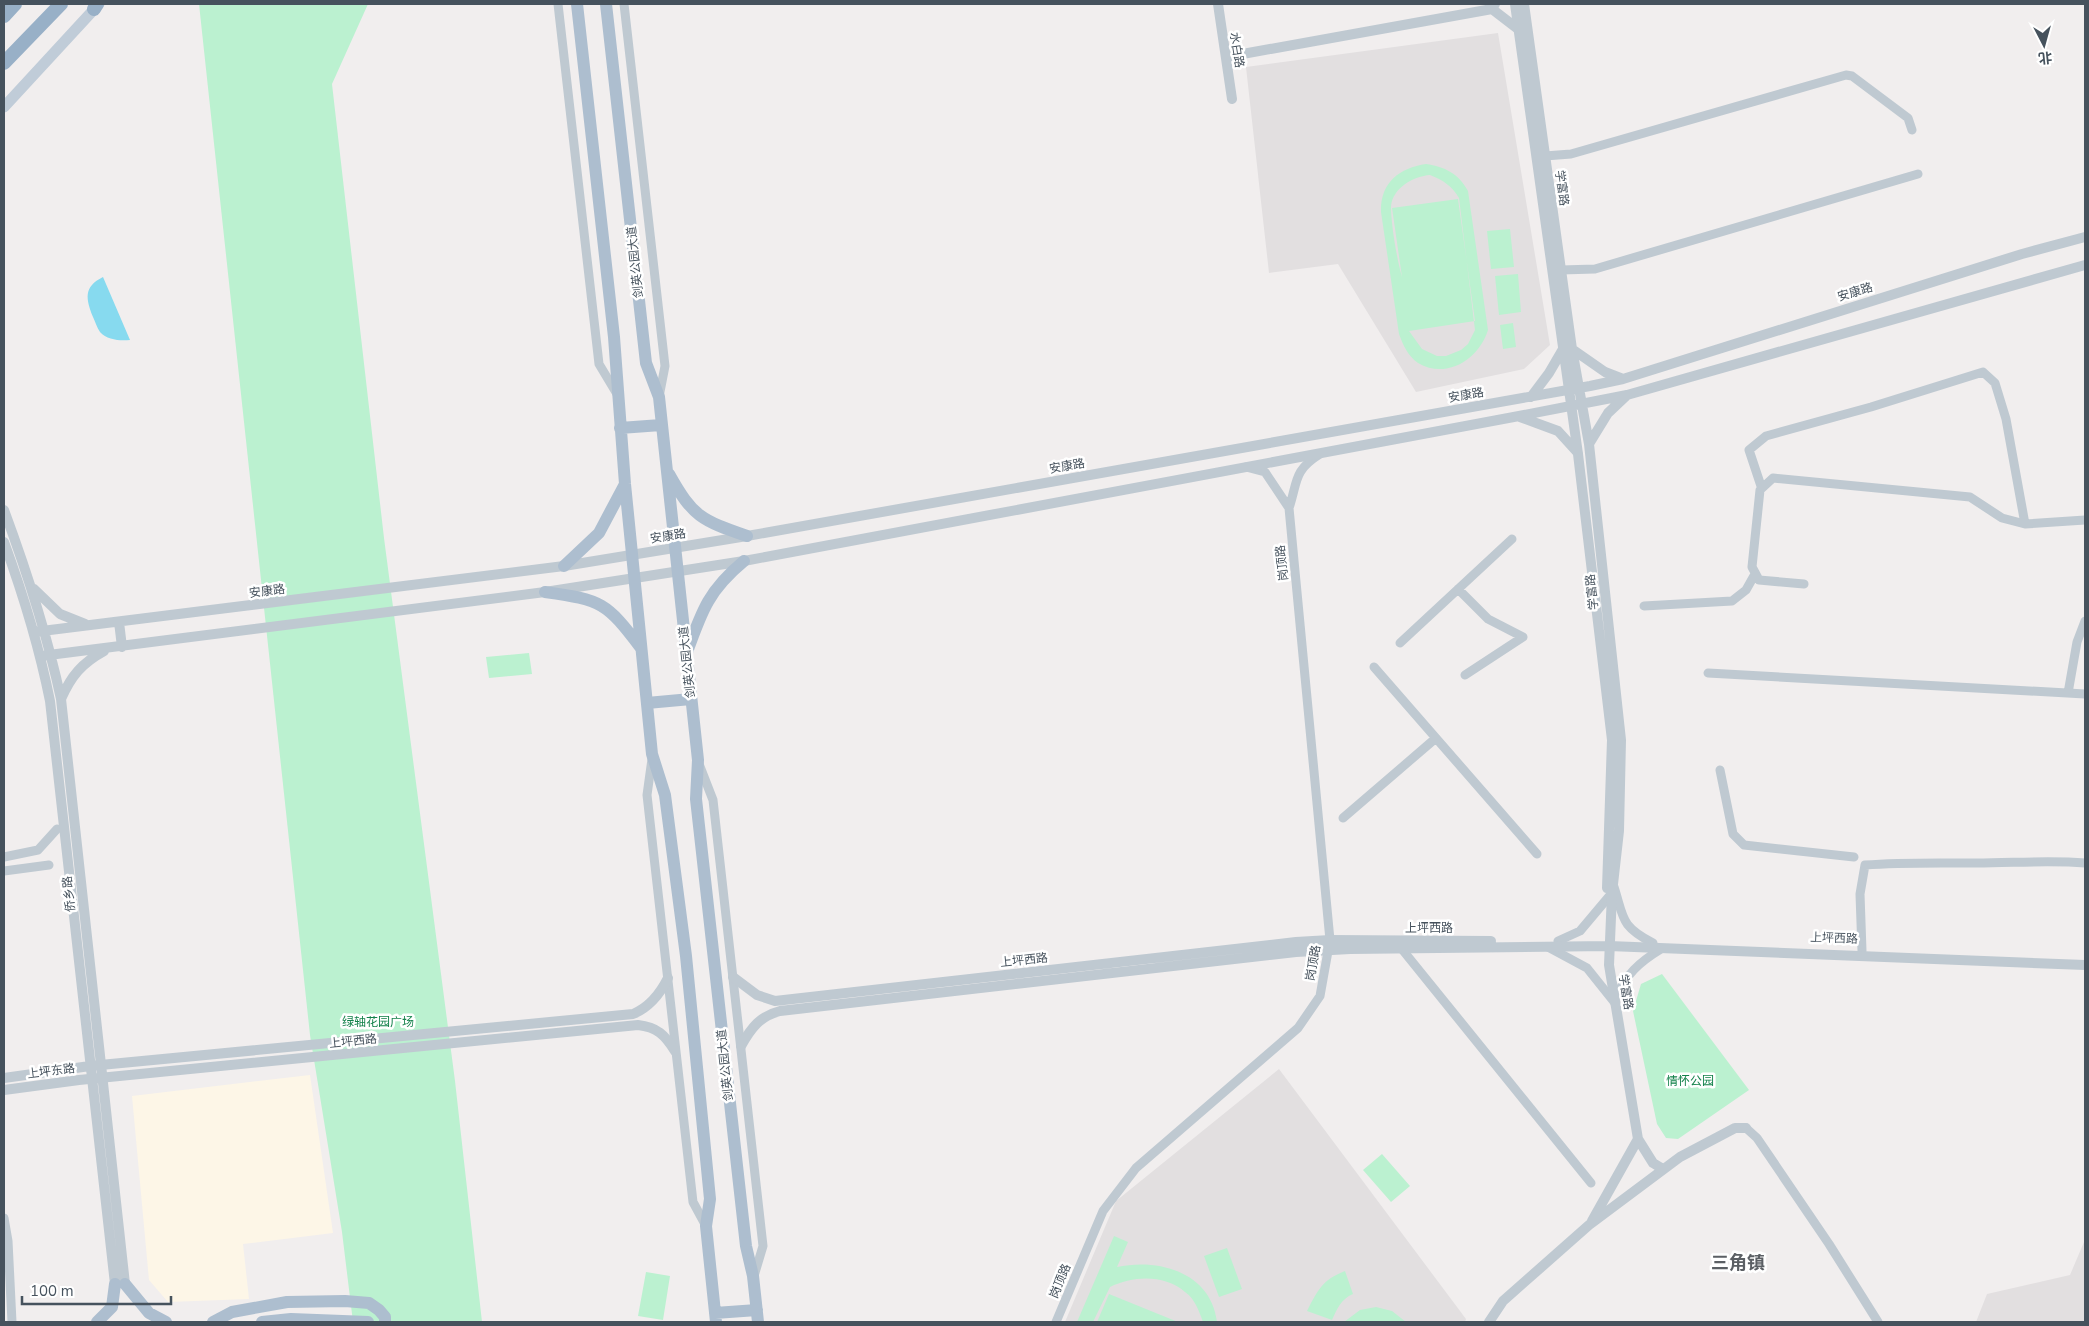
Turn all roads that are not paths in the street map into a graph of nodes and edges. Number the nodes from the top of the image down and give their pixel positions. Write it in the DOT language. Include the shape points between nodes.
graph roads {
  1 [pos="15,4"];
  2 [pos="60,4"];
  3 [pos="558,4"];
  4 [pos="577,4"];
  5 [pos="606,4"];
  6 [pos="624,4"];
  7 [pos="1218,4"];
  8 [pos="1515,4"];
  9 [pos="1524,4"];
  10 [pos="97,6"];
  11 [pos="1493,6"];
  12 [pos="4,16"];
  13 [pos="1518,30"];
  14 [pos="1226,57"];
  15 [pos="4,63"];
  16 [pos="1232,99"];
  17 [pos="4,107"];
  18 [pos="1912,130"];
  19 [pos="1545,156"];
  20 [pos="1918,174"];
  21 [pos="2085,237"];
  22 [pos="2085,265"];
  23 [pos="1561,270"];
  24 [pos="1567,349"];
  25 [pos="1623,379"];
  26 [pos="1569,390"];
  27 [pos="617,395"];
  28 [pos="1627,395"];
  29 [pos="659,397"];
  30 [pos="1530,397"];
  31 [pos="1576,405"];
  32 [pos="1472,407"];
  33 [pos="1519,416"];
  34 [pos="1475,424"];
  35 [pos="662,425"];
  36 [pos="620,428"];
  37 [pos="1589,444"];
  38 [pos="1321,453"];
  39 [pos="1578,454"];
  40 [pos="1246,467"];
  41 [pos="666,469"];
  42 [pos="625,484"];
  43 [pos="1761,486"];
  44 [pos="1289,508"];
  45 [pos="4,510"];
  46 [pos="2085,520"];
  47 [pos="2024,524"];
  48 [pos="747,536"];
  49 [pos="1512,539"];
  50 [pos="4,542"];
  51 [pos="674,548"];
  52 [pos="632,555"];
  53 [pos="744,561"];
  54 [pos="564,566"];
  55 [pos="677,571"];
  56 [pos="1756,574"];
  57 [pos="634,578"];
  58 [pos="1804,584"];
  59 [pos="33,588"];
  60 [pos="1458,589"];
  61 [pos="545,592"];
  62 [pos="1644,606"];
  63 [pos="2085,621"];
  64 [pos="119,622"];
  65 [pos="91,626"];
  66 [pos="45,631"];
  67 [pos="34,632"];
  68 [pos="1400,643"];
  69 [pos="122,647"];
  70 [pos="641,648"];
  71 [pos="107,649"];
  72 [pos="47,656"];
  73 [pos="686,656"];
  74 [pos="1374,667"];
  75 [pos="1708,673"];
  76 [pos="1465,676"];
  77 [pos="2068,693"];
  78 [pos="2085,694"];
  79 [pos="61,699"];
  80 [pos="691,699"];
  81 [pos="647,703"];
  82 [pos="1436,738"];
  83 [pos="652,754"];
  84 [pos="698,760"];
  85 [pos="1720,770"];
  86 [pos="1343,818"];
  87 [pos="57,829"];
  88 [pos="1537,854"];
  89 [pos="4,856"];
  90 [pos="1854,857"];
  91 [pos="2085,863"];
  92 [pos="49,865"];
  93 [pos="4,871"];
  94 [pos="1612,889"];
  95 [pos="1330,940"];
  96 [pos="1558,941"];
  97 [pos="1607,944"];
  98 [pos="1657,946"];
  99 [pos="1548,947"];
  100 [pos="1401,948"];
  101 [pos="1327,950"];
  102 [pos="1862,951"];
  103 [pos="2085,960"];
  104 [pos="2085,965"];
  105 [pos="733,977"];
  106 [pos="668,978"];
  107 [pos="1615,1001"];
  108 [pos="741,1046"];
  109 [pos="675,1051"];
  110 [pos="95,1066"];
  111 [pos="4,1078"];
  112 [pos="96,1079"];
  113 [pos="4,1090"];
  114 [pos="1746,1128"];
  115 [pos="1638,1139"];
  116 [pos="1663,1169"];
  117 [pos="1591,1183"];
  118 [pos="4,1221"];
  119 [pos="1589,1225"];
  120 [pos="706,1226"];
  121 [pos="754,1276"];
  122 [pos="120,1284"];
  123 [pos="758,1316"];
  124 [pos="715,1318"];
  125 [pos="12,1322"];
  126 [pos="97,1322"];
  127 [pos="166,1322"];
  128 [pos="213,1322"];
  129 [pos="262,1322"];
  130 [pos="368,1322"];
  131 [pos="385,1322"];
  132 [pos="1056,1322"];
  133 [pos="1489,1322"];
  134 [pos="1878,1322"];
  1 -- 12 [label="highway"];
  2 -- 15 [label="highway"];
  3 -- 27 [label="street" via="599,364"];
  4 -- 27 [label="main road" via="614,337"];
  5 -- 29 [label="main road, 剑英公园大道" via="646,363"];
  6 -- 29 [label="street" via="665,366"];
  7 -- 14 [label="street, 水白路"];
  8 -- 13 [label="street, 学富路"];
  9 -- 19 [label="street, 学富路"];
  10 -- 17 [label="main road"];
  11 -- 13 [label="street"];
  11 -- 14 [label="street"];
  13 -- 24 [label="street, 学富路"];
  14 -- 16 [label="street, 水白路"];
  18 -- 19 [label="street" via="1908,118 1852,76 1846,75 1571,154"];
  19 -- 23 [label="street, 学富路"];
  20 -- 23 [label="street" via="1595,269"];
  21 -- 25 [label="street, 安康路"];
  22 -- 28 [label="street"];
  23 -- 24 [label="street, 学富路"];
  24 -- 25 [label="street"];
  24 -- 26 [label="street, 学富路"];
  24 -- 30 [label="street"];
  24 -- 31 [label="street, 学富路"];
  25 -- 26 [label="street, 安康路"];
  26 -- 30 [label="street, 安康路"];
  26 -- 31 [label="street, 学富路"];
  27 -- 36 [label="main road"];
  28 -- 31 [label="street"];
  28 -- 37 [label="street" via="1608,413"];
  29 -- 35 [label="main road, 剑英公园大道"];
  30 -- 32 [label="street, 安康路"];
  31 -- 33 [label="street"];
  31 -- 37 [label="street, 学富路"];
  31 -- 39 [label="street, 学富路"];
  32 -- 34 [label="street"];
  32 -- 48 [label="street, 安康路"];
  33 -- 34 [label="street"];
  33 -- 39 [label="street" via="1558,432"];
  34 -- 38 [label="street"];
  35 -- 36 [label="main road"];
  35 -- 41 [label="main road, 剑英公园大道"];
  36 -- 42 [label="main road"];
  37 -- 94 [label="street, 学富路" via="1621,740 1619,831"];
  38 -- 40 [label="street"];
  38 -- 44 [label="street" via="1304,464 1293,486"];
  39 -- 97 [label="street, 学富路" via="1612,740"];
  40 -- 44 [label="street" via="1265,472"];
  40 -- 53 [label="street"];
  41 -- 48 [label="main road" via="691,510 713,524"];
  41 -- 51 [label="main road, 剑英公园大道"];
  42 -- 52 [label="main road"];
  42 -- 54 [label="main road" via="599,533"];
  43 -- 47 [label="street" via="1773,478 1970,497 2002,518"];
  43 -- 47 [label="street" via="1749,450 1766,436 1983,372 1995,382 2006,419"];
  43 -- 56 [label="street" via="1752,567"];
  44 -- 95 [label="street, 岗顶路"];
  45 -- 59 [label="street, 侨乡路"];
  46 -- 47 [label="street"];
  48 -- 51 [label="street, 安康路"];
  49 -- 60 [label="street"];
  50 -- 67 [label="street, 侨乡路"];
  51 -- 52 [label="street, 安康路"];
  51 -- 55 [label="main road, 剑英公园大道"];
  52 -- 54 [label="street, 安康路"];
  52 -- 57 [label="main road"];
  53 -- 55 [label="street"];
  53 -- 73 [label="main road" via="716,587 706,602"];
  54 -- 64 [label="street, 安康路"];
  55 -- 57 [label="street"];
  55 -- 73 [label="main road, 剑英公园大道"];
  56 -- 58 [label="street" via="1759,580"];
  56 -- 62 [label="street" via="1746,590 1732,601"];
  57 -- 61 [label="street"];
  57 -- 70 [label="main road"];
  59 -- 65 [label="street" via="60,614"];
  59 -- 66 [label="street, 侨乡路"];
  60 -- 68 [label="street"];
  60 -- 76 [label="street" via="1488,620 1522,638"];
  61 -- 69 [label="street"];
  61 -- 70 [label="main road" via="586,598 608,608"];
  63 -- 77 [label="street" via="2077,642"];
  64 -- 65 [label="street, 安康路"];
  64 -- 69 [label="street"];
  65 -- 66 [label="street, 安康路"];
  66 -- 67 [label="street, 安康路"];
  66 -- 72 [label="street, 侨乡路"];
  67 -- 72 [label="street, 侨乡路"];
  69 -- 71 [label="street"];
  70 -- 81 [label="main road"];
  71 -- 72 [label="street"];
  71 -- 79 [label="street" via="74,673"];
  72 -- 79 [label="street, 侨乡路"];
  72 -- 110 [label="street, 侨乡路"];
  73 -- 80 [label="main road, 剑英公园大道"];
  74 -- 82 [label="street"];
  75 -- 77 [label="street"];
  77 -- 78 [label="street"];
  79 -- 110 [label="street, 侨乡路"];
  80 -- 81 [label="main road"];
  80 -- 84 [label="main road, 剑英公园大道"];
  81 -- 83 [label="main road"];
  82 -- 86 [label="street"];
  82 -- 88 [label="street"];
  83 -- 106 [label="street" via="647,795"];
  83 -- 120 [label="main road" via="664,795 686,956 710,1199"];
  84 -- 105 [label="street" via="713,800"];
  84 -- 121 [label="main road, 剑英公园大道" via="696,799 746,1246"];
  85 -- 90 [label="street" via="1733,834 1744,845"];
  87 -- 89 [label="street" via="38,850"];
  91 -- 102 [label="street" via="1909,861 1865,866 1860,894"];
  92 -- 93 [label="street"];
  94 -- 96 [label="street" via="1580,931"];
  94 -- 97 [label="street, 学富路"];
  94 -- 98 [label="street" via="1622,918 1637,934"];
  95 -- 96 [label="street, 上坪西路"];
  95 -- 101 [label="street, 岗顶路"];
  95 -- 105 [label="street, 上坪西路" via="775,1001 757,995"];
  96 -- 97 [label="street, 上坪西路"];
  97 -- 98 [label="street, 上坪西路"];
  97 -- 99 [label="street, 上坪西路"];
  97 -- 107 [label="street, 学富路"];
  98 -- 102 [label="street, 上坪西路"];
  98 -- 104 [label="street, 上坪西路"];
  98 -- 107 [label="street" via="1625,978"];
  99 -- 100 [label="street, 上坪西路"];
  99 -- 107 [label="street" via="1587,968"];
  100 -- 101 [label="street, 上坪西路"];
  100 -- 117 [label="street"];
  101 -- 108 [label="street, 上坪西路" via="780,1010 758,1021"];
  101 -- 132 [label="street, 岗顶路" via="1320,996 1298,1028 1136,1168 1102,1211"];
  102 -- 103 [label="street, 上坪西路"];
  105 -- 108 [label="street"];
  106 -- 109 [label="street"];
  106 -- 110 [label="street, 上坪西路" via="655,998 633,1014"];
  107 -- 115 [label="street, 学富路"];
  108 -- 121 [label="street" via="763,1246"];
  109 -- 112 [label="street, 上坪西路" via="665,1035 653,1027 638,1025"];
  109 -- 120 [label="street" via="693,1202"];
  110 -- 111 [label="street, 上坪东路"];
  110 -- 112 [label="street, 侨乡路"];
  112 -- 113 [label="street, 上坪东路"];
  112 -- 122 [label="street, 侨乡路"];
  114 -- 116 [label="street" via="1735,1128"];
  114 -- 134 [label="street" via="1757,1138"];
  115 -- 116 [label="street, 学富路" via="1653,1163"];
  115 -- 119 [label="street"];
  116 -- 119 [label="street"];
  118 -- 125 [label="street"];
  119 -- 133 [label="street" via="1503,1301"];
  120 -- 124 [label="main road"];
  121 -- 123 [label="main road, 剑英公园大道"];
  122 -- 126 [label="main road" via="112,1307"];
  122 -- 127 [label="main road" via="149,1313"];
  123 -- 124 [label="main road"];
  128 -- 131 [label="main road" via="232,1312 287,1302 345,1301 369,1303 385,1317"];
  129 -- 130 [label="main road" via="291,1319"];
}
